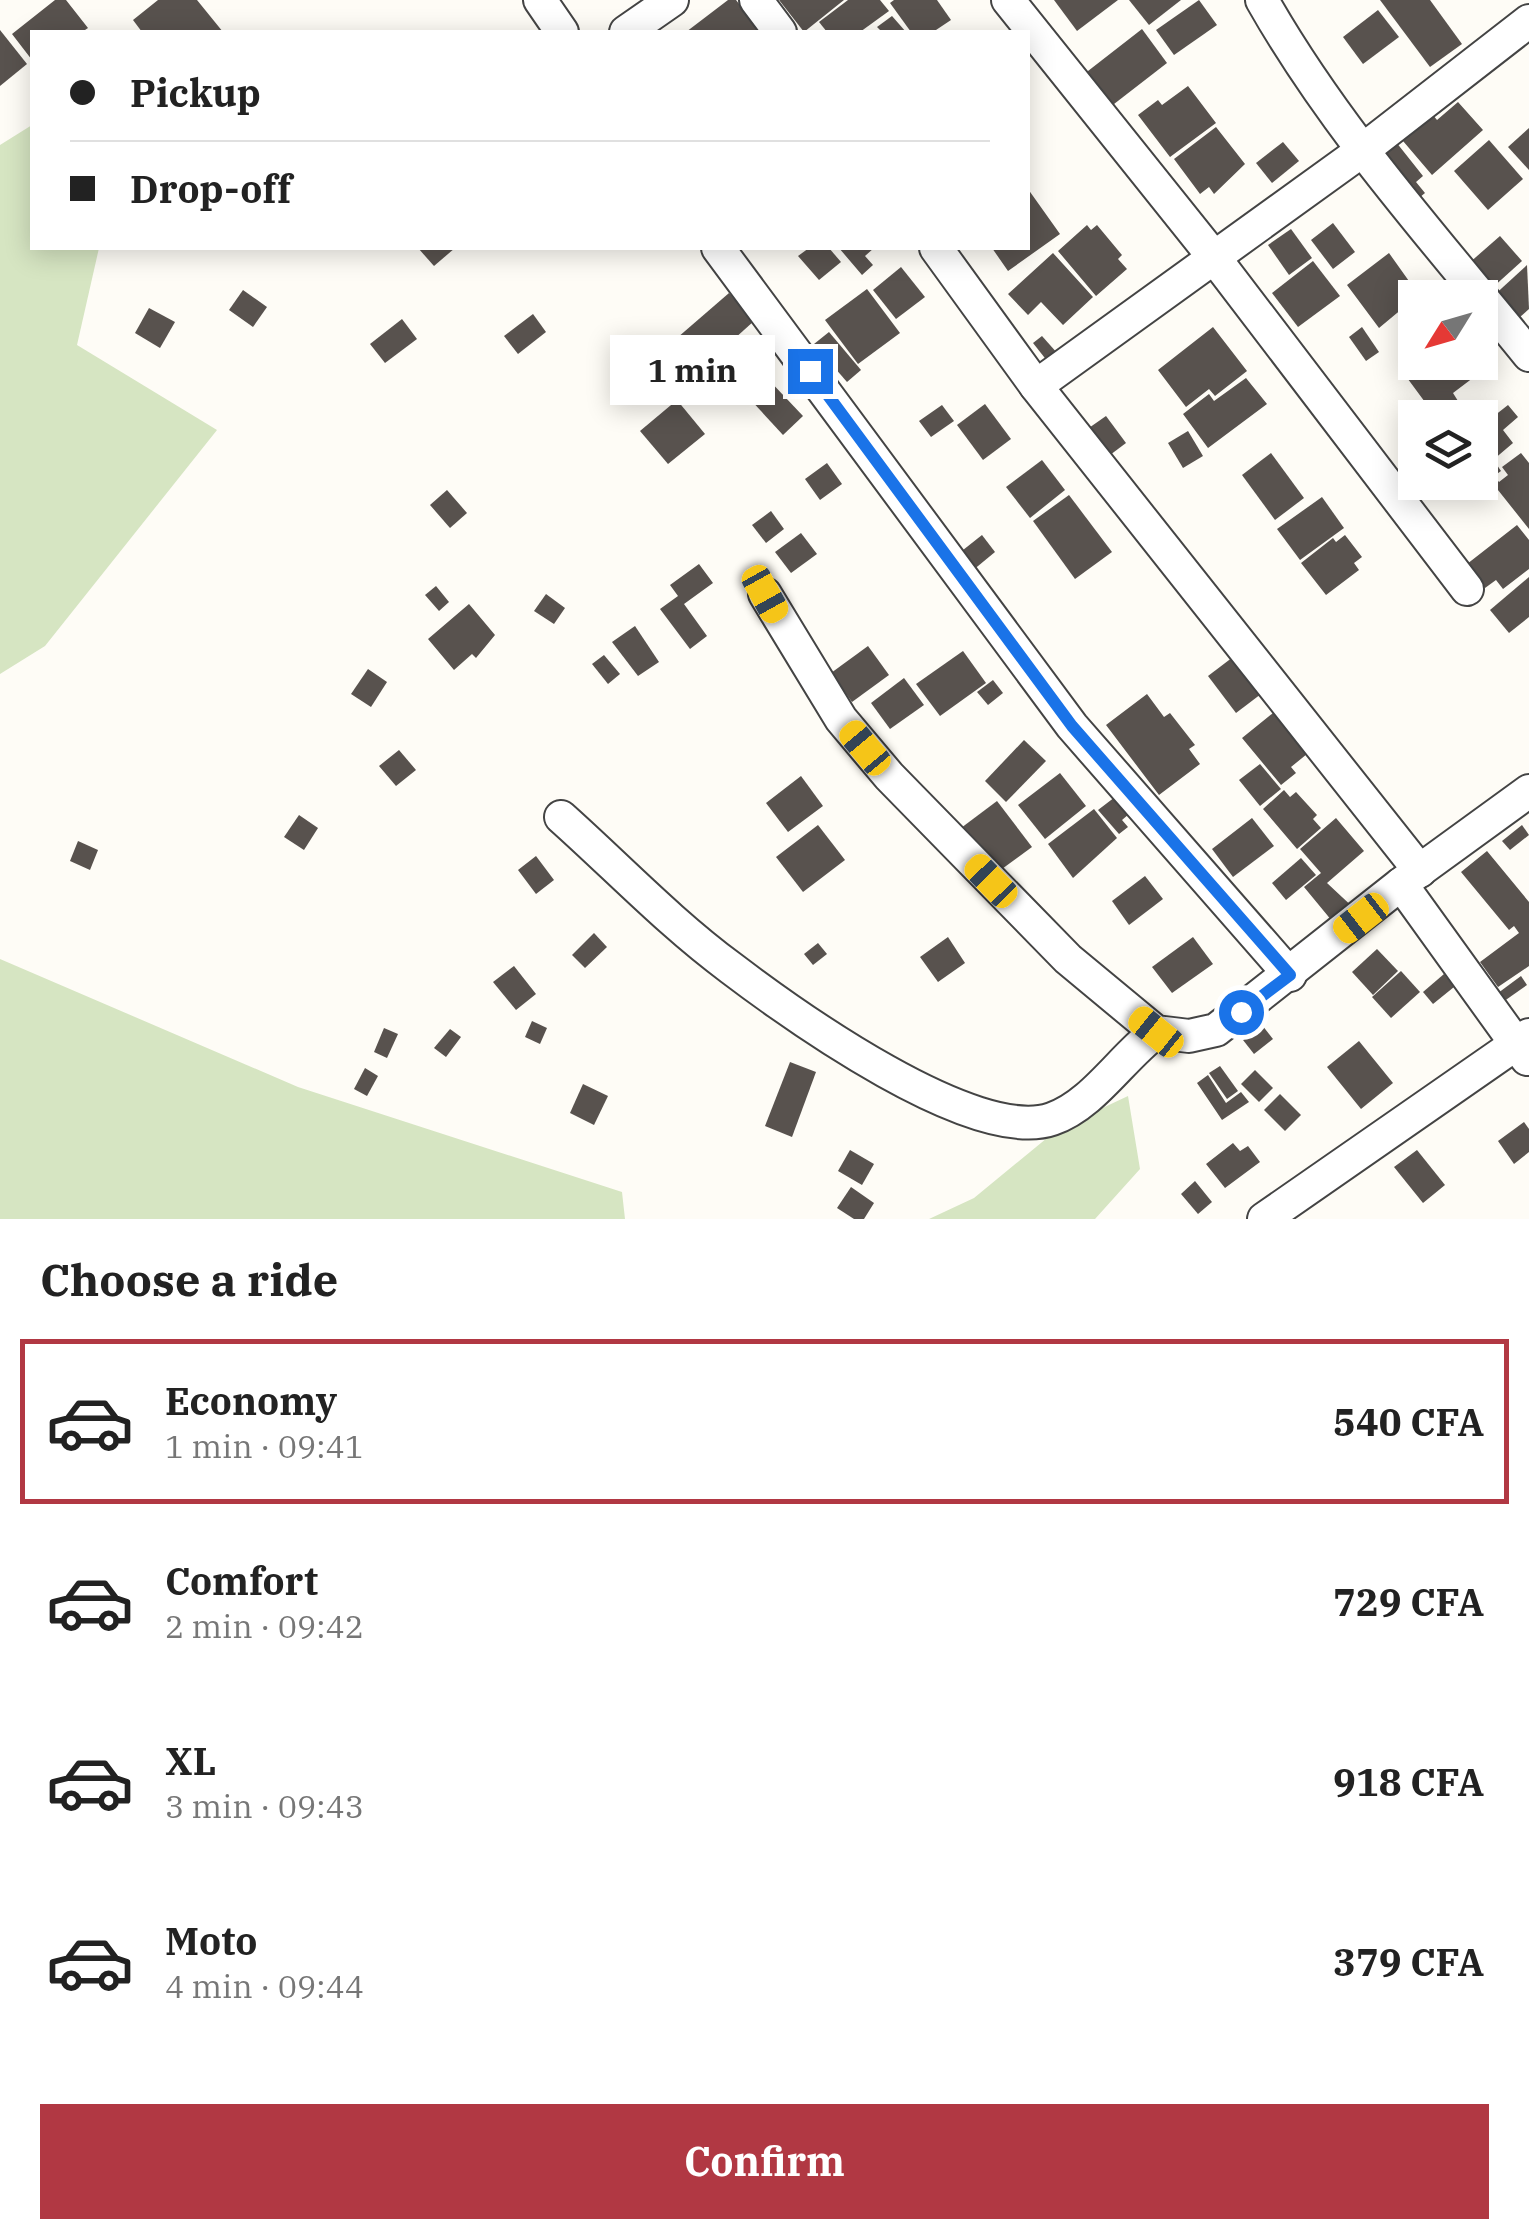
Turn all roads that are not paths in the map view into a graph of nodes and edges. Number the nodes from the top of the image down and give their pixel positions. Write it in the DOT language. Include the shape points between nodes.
graph roads {
  1 [pos="540,0"];
  2 [pos="672,0"];
  3 [pos="756,0"];
  4 [pos="1008,0"];
  5 [pos="1262,0"];
  6 [pos="1518,0"];
  7 [pos="1529,18"];
  8 [pos="561,30"];
  9 [pos="629,30"];
  10 [pos="778,30"];
  11 [pos="1363,150"];
  12 [pos="719,250"];
  13 [pos="937,250"];
  14 [pos="1213,256"];
  15 [pos="1529,355"];
  16 [pos="1036,386"];
  17 [pos="1467,589"];
  18 [pos="765,594"];
  19 [pos="1529,791"];
  20 [pos="561,817"];
  21 [pos="1411,878"];
  22 [pos="1290,975"];
  23 [pos="1156,1032"];
  24 [pos="1525,1047"];
  25 [pos="1264,1219"];
  1 -- 8 [label="street"];
  2 -- 9 [label="street"];
  3 -- 10 [label="street"];
  4 -- 14 [label="street"];
  5 -- 11 [label="street" via="1287,49"];
  6 -- 7 [label="street"];
  7 -- 11 [label="street"];
  11 -- 14 [label="street"];
  11 -- 15 [label="street"];
  12 -- 22 [label="street" via="1072,726"];
  13 -- 16 [label="street"];
  14 -- 16 [label="street"];
  14 -- 17 [label="street"];
  16 -- 21 [label="street"];
  18 -- 23 [label="street" via="841,720 889,776 1068,959"];
  19 -- 21 [label="street"];
  20 -- 23 [label="street" via="729,968 917,1089 958,1108 994,1118 1051,1120 1081,1102"];
  21 -- 22 [label="street"];
  21 -- 24 [label="street"];
  22 -- 23 [label="street" via="1216,1030 1189,1036"];
  24 -- 25 [label="street"];
}
